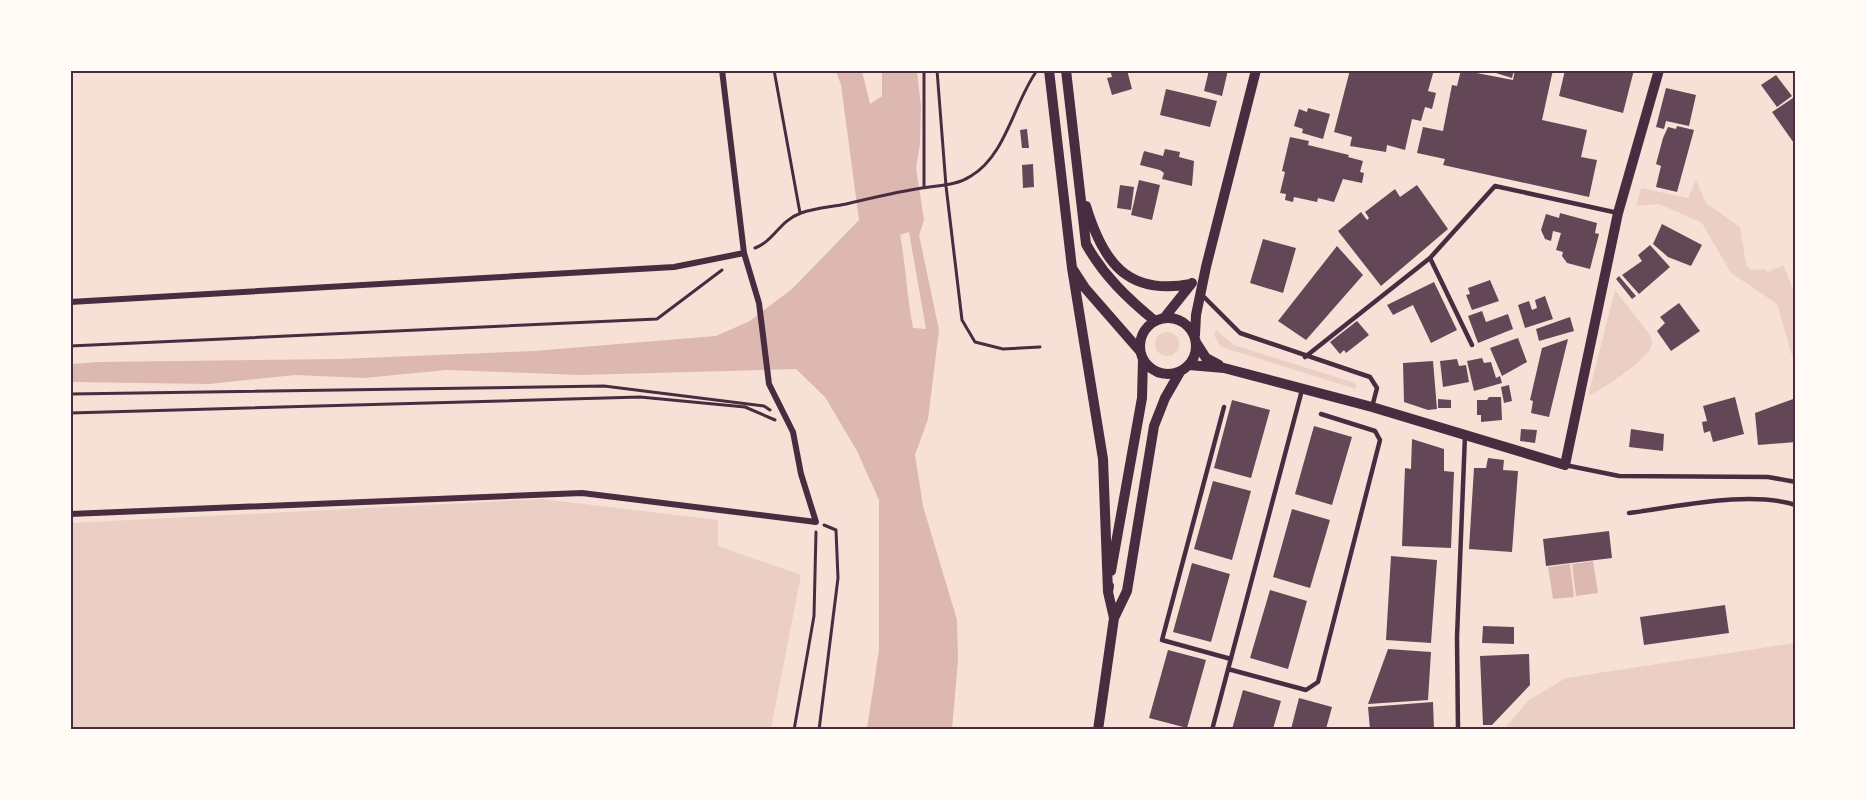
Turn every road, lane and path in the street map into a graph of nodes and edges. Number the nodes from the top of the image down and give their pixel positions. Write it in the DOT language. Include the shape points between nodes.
graph roads {
  1 [pos="722,70"];
  2 [pos="774,70"];
  3 [pos="924,70"];
  4 [pos="937,70"];
  5 [pos="1037,70"];
  6 [pos="1049,70"];
  7 [pos="1066,70"];
  8 [pos="1257,70"];
  9 [pos="1659,70"];
  10 [pos="1079,184"];
  11 [pos="946,186"];
  12 [pos="924,187"];
  13 [pos="800,213"];
  14 [pos="1618,213"];
  15 [pos="744,253"];
  16 [pos="1430,258"];
  17 [pos="1206,267"];
  18 [pos="1072,268"];
  19 [pos="1191,284"];
  20 [pos="1201,293"];
  21 [pos="70,302"];
  22 [pos="1159,319"];
  23 [pos="1196,339"];
  24 [pos="1472,345"];
  25 [pos="70,346"];
  26 [pos="1041,346"];
  27 [pos="1142,355"];
  28 [pos="1305,357"];
  29 [pos="1224,368"];
  30 [pos="1185,369"];
  31 [pos="1303,389"];
  32 [pos="70,394"];
  33 [pos="1224,407"];
  34 [pos="1372,407"];
  35 [pos="70,413"];
  36 [pos="1320,414"];
  37 [pos="790,426"];
  38 [pos="1465,435"];
  39 [pos="1565,465"];
  40 [pos="1796,482"];
  41 [pos="1796,505"];
  42 [pos="1629,513"];
  43 [pos="70,514"];
  44 [pos="816,522"];
  45 [pos="1108,592"];
  46 [pos="1114,618"];
  47 [pos="1231,659"];
  48 [pos="1228,669"];
  49 [pos="794,729"];
  50 [pos="819,729"];
  51 [pos="1098,729"];
  52 [pos="1212,729"];
  53 [pos="1458,729"];
  1 -- 15 [label="street"];
  2 -- 13 [label="path"];
  3 -- 12 [label="path"];
  4 -- 11 [label="path"];
  5 -- 11 [label="path" via="994,153 972,176"];
  6 -- 18 [label="street"];
  7 -- 10 [label="street"];
  8 -- 17 [label="street"];
  9 -- 14 [label="street"];
  10 -- 19 [label="street" via="1093,229 1107,256 1126,276 1168,289"];
  10 -- 22 [label="street" via="1086,244 1098,267 1119,290"];
  11 -- 12 [label="path"];
  11 -- 26 [label="path" via="962,320 975,342 1003,349"];
  12 -- 13 [label="path"];
  13 -- 15 [label="path" via="779,226 769,243"];
  14 -- 16 [label="lane" via="1495,186"];
  14 -- 39 [label="street"];
  15 -- 21 [label="street" via="674,267"];
  15 -- 25 [label="path" via="657,320"];
  15 -- 37 [label="street" via="759,303 769,384"];
  16 -- 24 [label="lane"];
  16 -- 28 [label="lane"];
  17 -- 19 [label="street"];
  17 -- 20 [label="street"];
  18 -- 27 [label="street"];
  18 -- 45 [label="street" via="1103,459"];
  19 -- 22 [label="street"];
  20 -- 23 [label="street"];
  20 -- 28 [label="lane" via="1240,333"];
  22 -- 23 [label="street" via="1181,321"];
  22 -- 27 [label="street" via="1142,333"];
  23 -- 29 [label="street" via="1206,358"];
  23 -- 30 [label="street"];
  27 -- 30 [label="street" via="1156,372 1172,374"];
  27 -- 45 [label="street" via="1142,398"];
  28 -- 34 [label="lane" via="1370,377 1377,388"];
  29 -- 30 [label="street"];
  29 -- 31 [label="street"];
  30 -- 46 [label="street" via="1165,398 1154,426 1126,591"];
  31 -- 34 [label="street"];
  31 -- 47 [label="lane"];
  32 -- 37 [label="path" via="604,386 764,406"];
  33 -- 47 [label="lane" via="1162,640"];
  34 -- 38 [label="street"];
  35 -- 37 [label="path" via="640,397 746,407"];
  36 -- 48 [label="lane" via="1375,431 1380,440 1318,682 1306,690"];
  37 -- 44 [label="street"];
  38 -- 39 [label="street"];
  38 -- 53 [label="lane" via="1457,637"];
  39 -- 40 [label="lane" via="1619,476 1768,477"];
  41 -- 42 [label="lane" via="1746,500"];
  43 -- 44 [label="street" via="582,493"];
  44 -- 49 [label="path" via="814,616"];
  44 -- 50 [label="path" via="836,530 838,578"];
  45 -- 46 [label="street"];
  46 -- 51 [label="street"];
  47 -- 48 [label="lane"];
  48 -- 52 [label="lane"];
}
